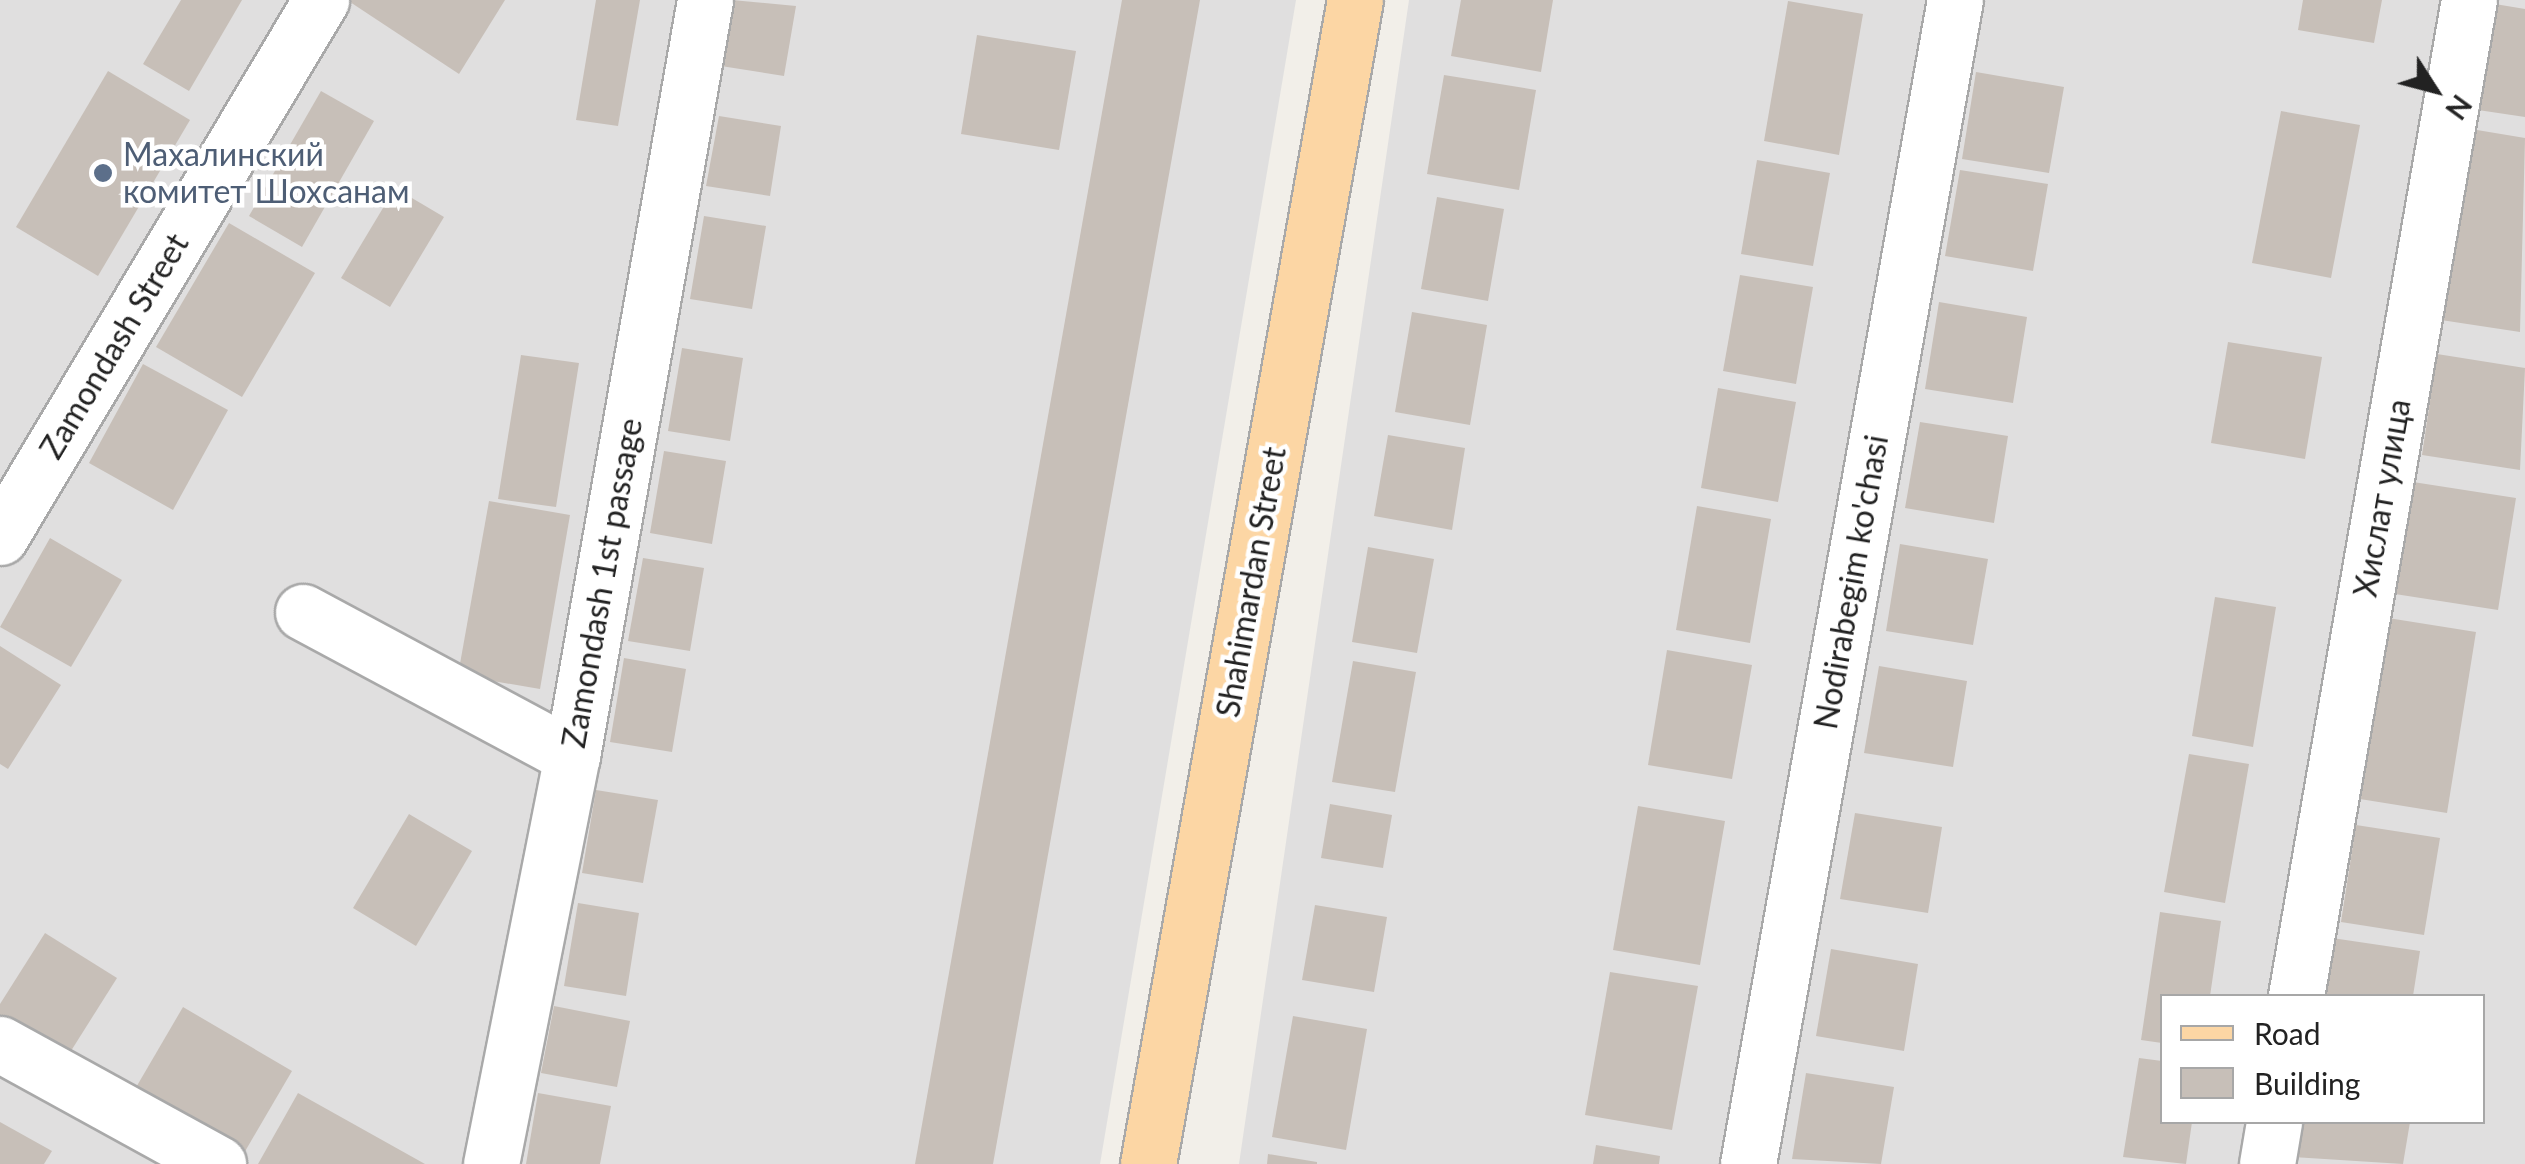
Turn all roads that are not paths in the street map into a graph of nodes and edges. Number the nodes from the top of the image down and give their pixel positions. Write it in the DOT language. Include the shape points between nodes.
graph roads {
  1 [pos="320,0"];
  2 [pos="705,0"];
  3 [pos="1354,0"];
  4 [pos="1955,0"];
  5 [pos="2469,0"];
  6 [pos="0,536"];
  7 [pos="303,612"];
  8 [pos="572,756"];
  9 [pos="2296,994"];
  10 [pos="0,1044"];
  11 [pos="2274,1124"];
  12 [pos="218,1164"];
  13 [pos="491,1164"];
  14 [pos="1148,1164"];
  15 [pos="1748,1164"];
  16 [pos="2266,1164"];
  1 -- 6 [label="street, Zamоndash Street"];
  2 -- 8 [label="street, Zamondash 1st passage"];
  3 -- 14 [label="main road, Shahimardan Street"];
  4 -- 15 [label="street, Nodirabegim ko'chasi"];
  5 -- 9 [label="street, Хислат улица"];
  7 -- 8 [label="street"];
  8 -- 13 [label="street, Zamondash 1st passage"];
  10 -- 12 [label="street"];
  11 -- 16 [label="street"];
}
